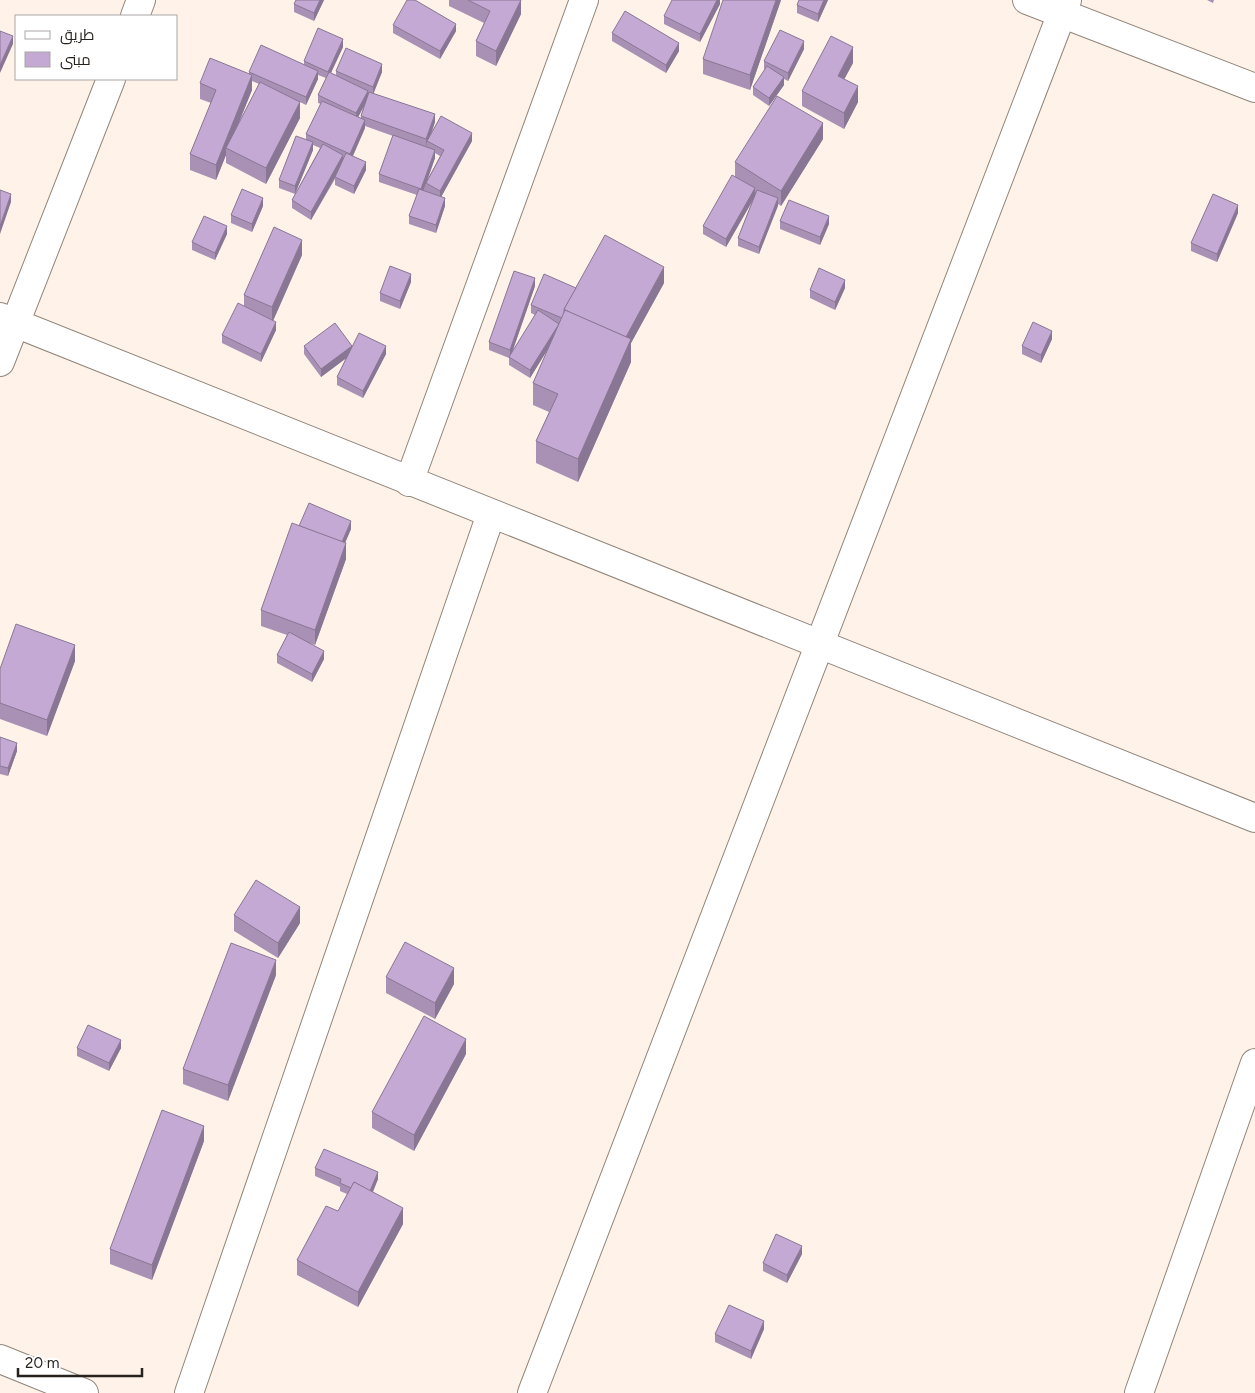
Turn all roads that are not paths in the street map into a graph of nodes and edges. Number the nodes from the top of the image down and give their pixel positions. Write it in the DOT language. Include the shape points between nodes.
graph roads {
  1 [pos="141,0"];
  2 [pos="584,0"];
  3 [pos="1027,0"];
  4 [pos="1065,7"];
  5 [pos="135,15"];
  6 [pos="111,80"];
  7 [pos="1255,88"];
  8 [pos="8,320"];
  9 [pos="0,362"];
  10 [pos="409,482"];
  11 [pos="491,514"];
  12 [pos="819,646"];
  13 [pos="1255,818"];
  14 [pos="1255,1063"];
  15 [pos="0,1359"];
  16 [pos="84,1393"];
  17 [pos="189,1393"];
  18 [pos="532,1393"];
  19 [pos="1139,1393"];
  1 -- 5 [label="street"];
  2 -- 10 [label="street"];
  3 -- 4 [label="street"];
  4 -- 7 [label="street"];
  4 -- 12 [label="street"];
  6 -- 8 [label="street"];
  8 -- 9 [label="street"];
  8 -- 10 [label="street"];
  10 -- 11 [label="street"];
  11 -- 12 [label="street"];
  11 -- 17 [label="street"];
  12 -- 13 [label="street"];
  12 -- 18 [label="street"];
  14 -- 19 [label="street"];
  15 -- 16 [label="street"];
}
